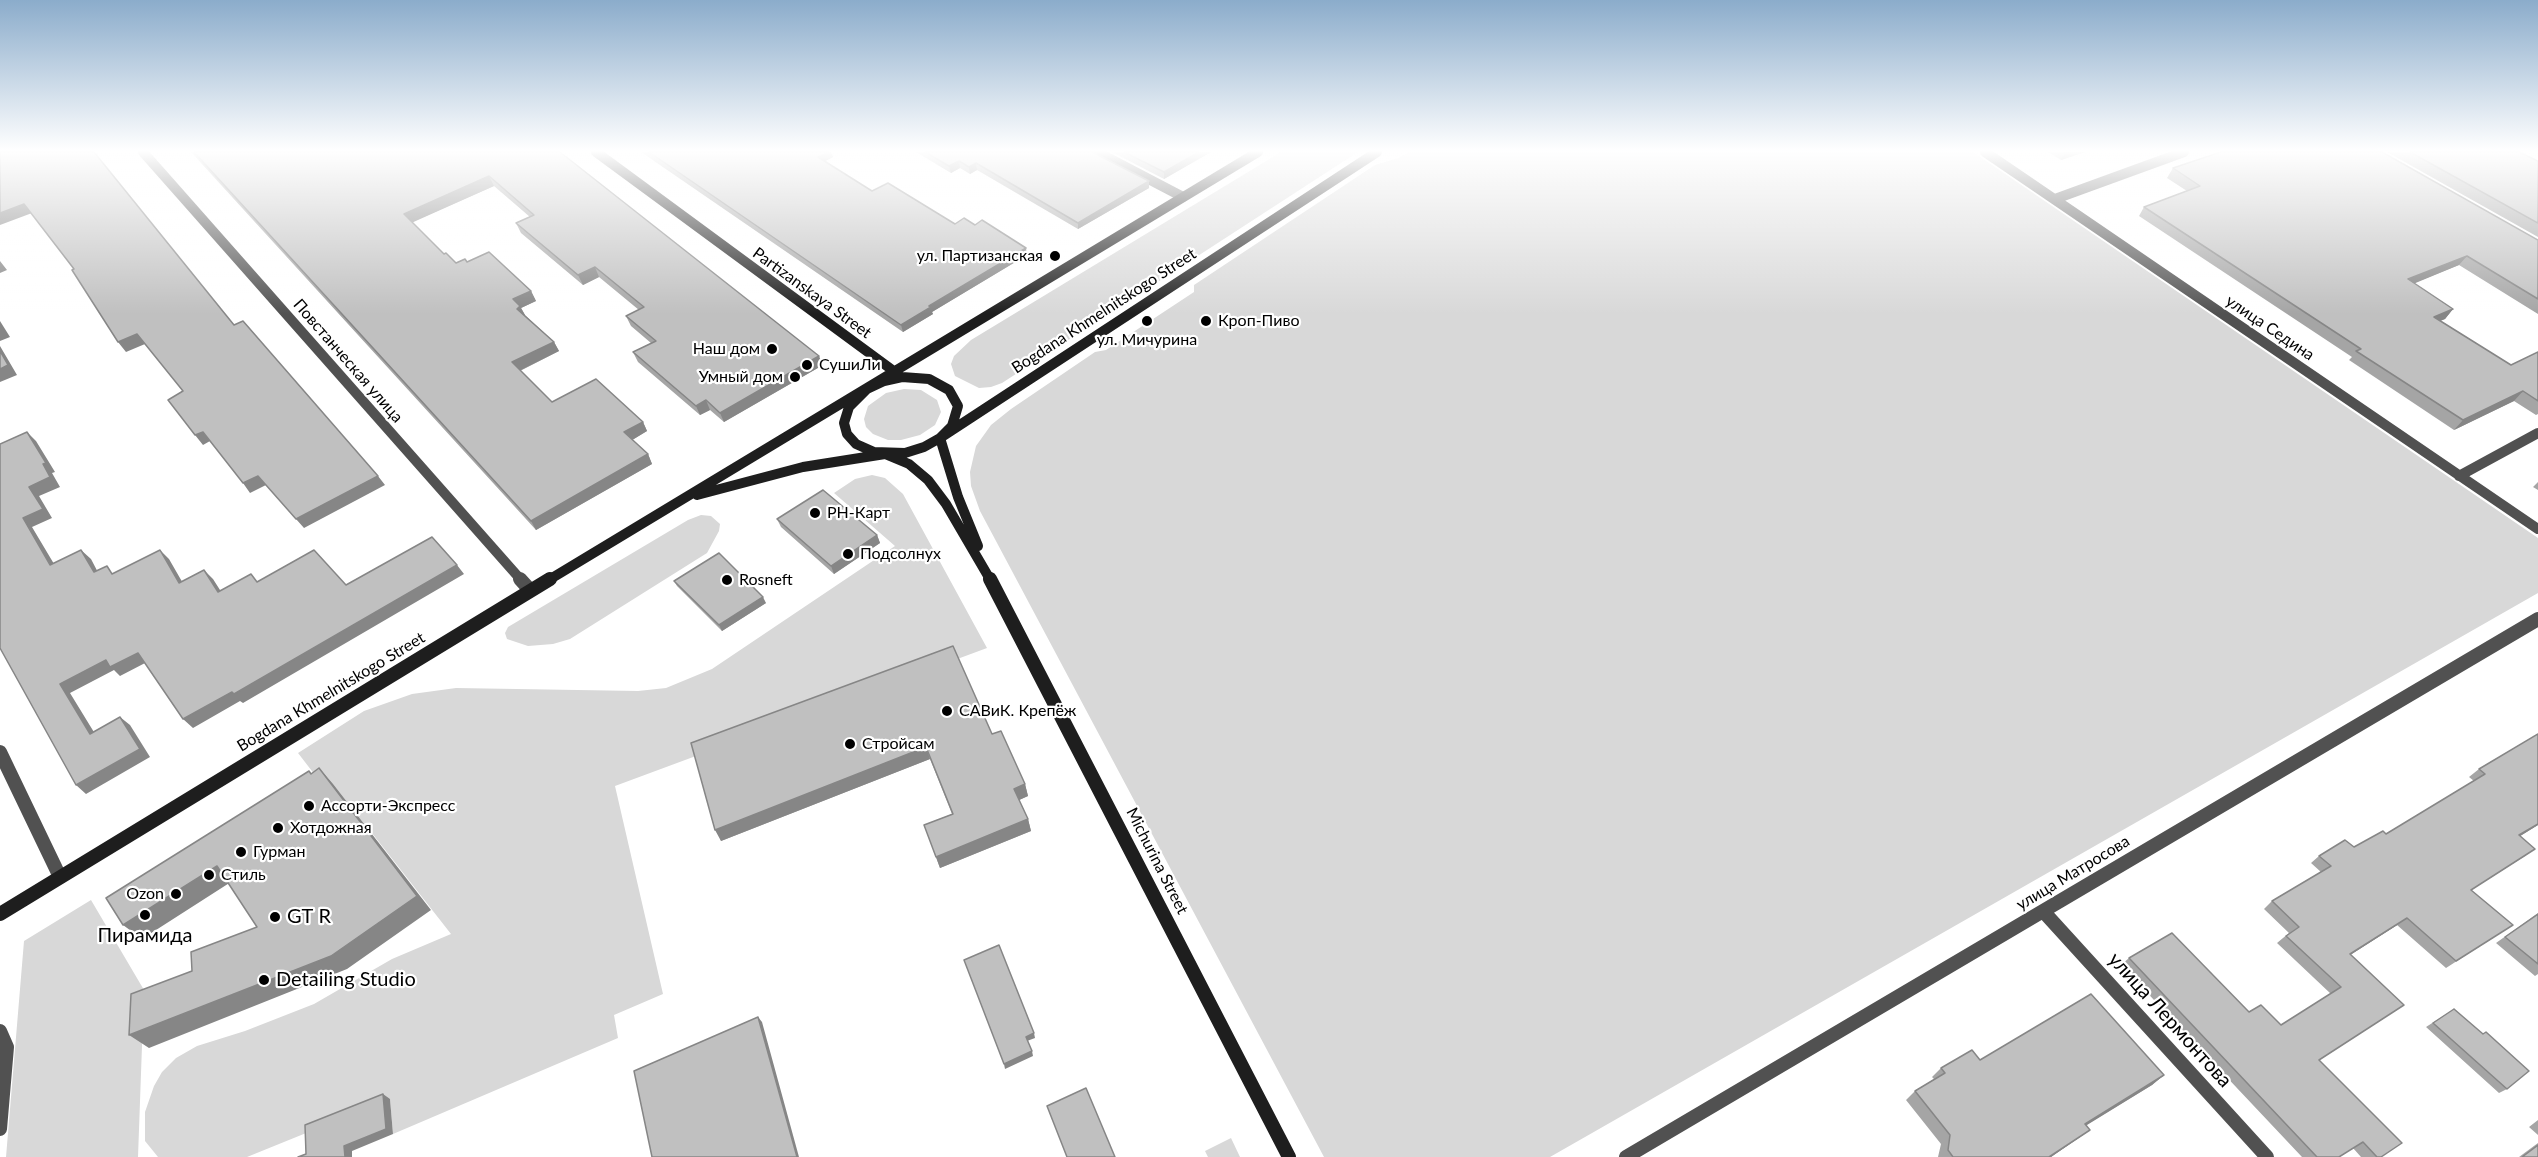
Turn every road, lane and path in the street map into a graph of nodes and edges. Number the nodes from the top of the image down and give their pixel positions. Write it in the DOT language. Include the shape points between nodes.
graph roads {
  1 [pos="191,206"];
  2 [pos="669,206"];
  3 [pos="1167,206"];
  4 [pos="1294,206"];
  5 [pos="2065,206"];
  6 [pos="895,372"];
  7 [pos="867,389"];
  8 [pos="2538,433"];
  9 [pos="940,438"];
  10 [pos="885,454"];
  11 [pos="2459,476"];
  12 [pos="682,500"];
  13 [pos="2538,530"];
  14 [pos="993,583"];
  15 [pos="530,590"];
  16 [pos="2538,619"];
  17 [pos="0,752"];
  18 [pos="60,877"];
  19 [pos="2043,911"];
  20 [pos="0,914"];
  21 [pos="0,1031"];
  22 [pos="0,1129"];
  23 [pos="1288,1157"];
  24 [pos="1626,1157"];
  25 [pos="2267,1157"];
  1 -- 15 [label="street, Повстанческая улица"];
  2 -- 6 [label="main road, Partizanskaya Street"];
  3 -- 6 [label="main road, Bogdana Khmelnitskogo Street"];
  4 -- 9 [label="main road, Bogdana Khmelnitskogo Street"];
  5 -- 11 [label="street, улица Седина"];
  6 -- 7 [label="main road, Bogdana Khmelnitskogo Street"];
  7 -- 9 [label="main road" via="902,377 921,377 950,390 957,401 957,414"];
  7 -- 10 [label="main road" via="849,406 844,419 846,430 860,446"];
  7 -- 12 [label="main road, Bogdana Khmelnitskogo Street"];
  8 -- 11 [label="street"];
  9 -- 10 [label="main road" via="914,451"];
  9 -- 14 [label="main road, Michurina Street" via="958,497"];
  10 -- 12 [label="main road, Bogdana Khmelnitskogo Street" via="803,467"];
  10 -- 14 [label="main road, Michurina Street" via="909,464 928,480"];
  11 -- 13 [label="street, улица Седина"];
  12 -- 15 [label="main road, Bogdana Khmelnitskogo Street"];
  14 -- 23 [label="main road, Michurina Street"];
  15 -- 18 [label="main road, Bogdana Khmelnitskogo Street"];
  16 -- 19 [label="street, улица Матросова"];
  17 -- 18 [label="street"];
  18 -- 20 [label="main road, Bogdana Khmelnitskogo Street"];
  19 -- 24 [label="street, улица Матросова"];
  19 -- 25 [label="street, улица Лермонтова"];
  21 -- 22 [label="street" via="7,1047"];
}
